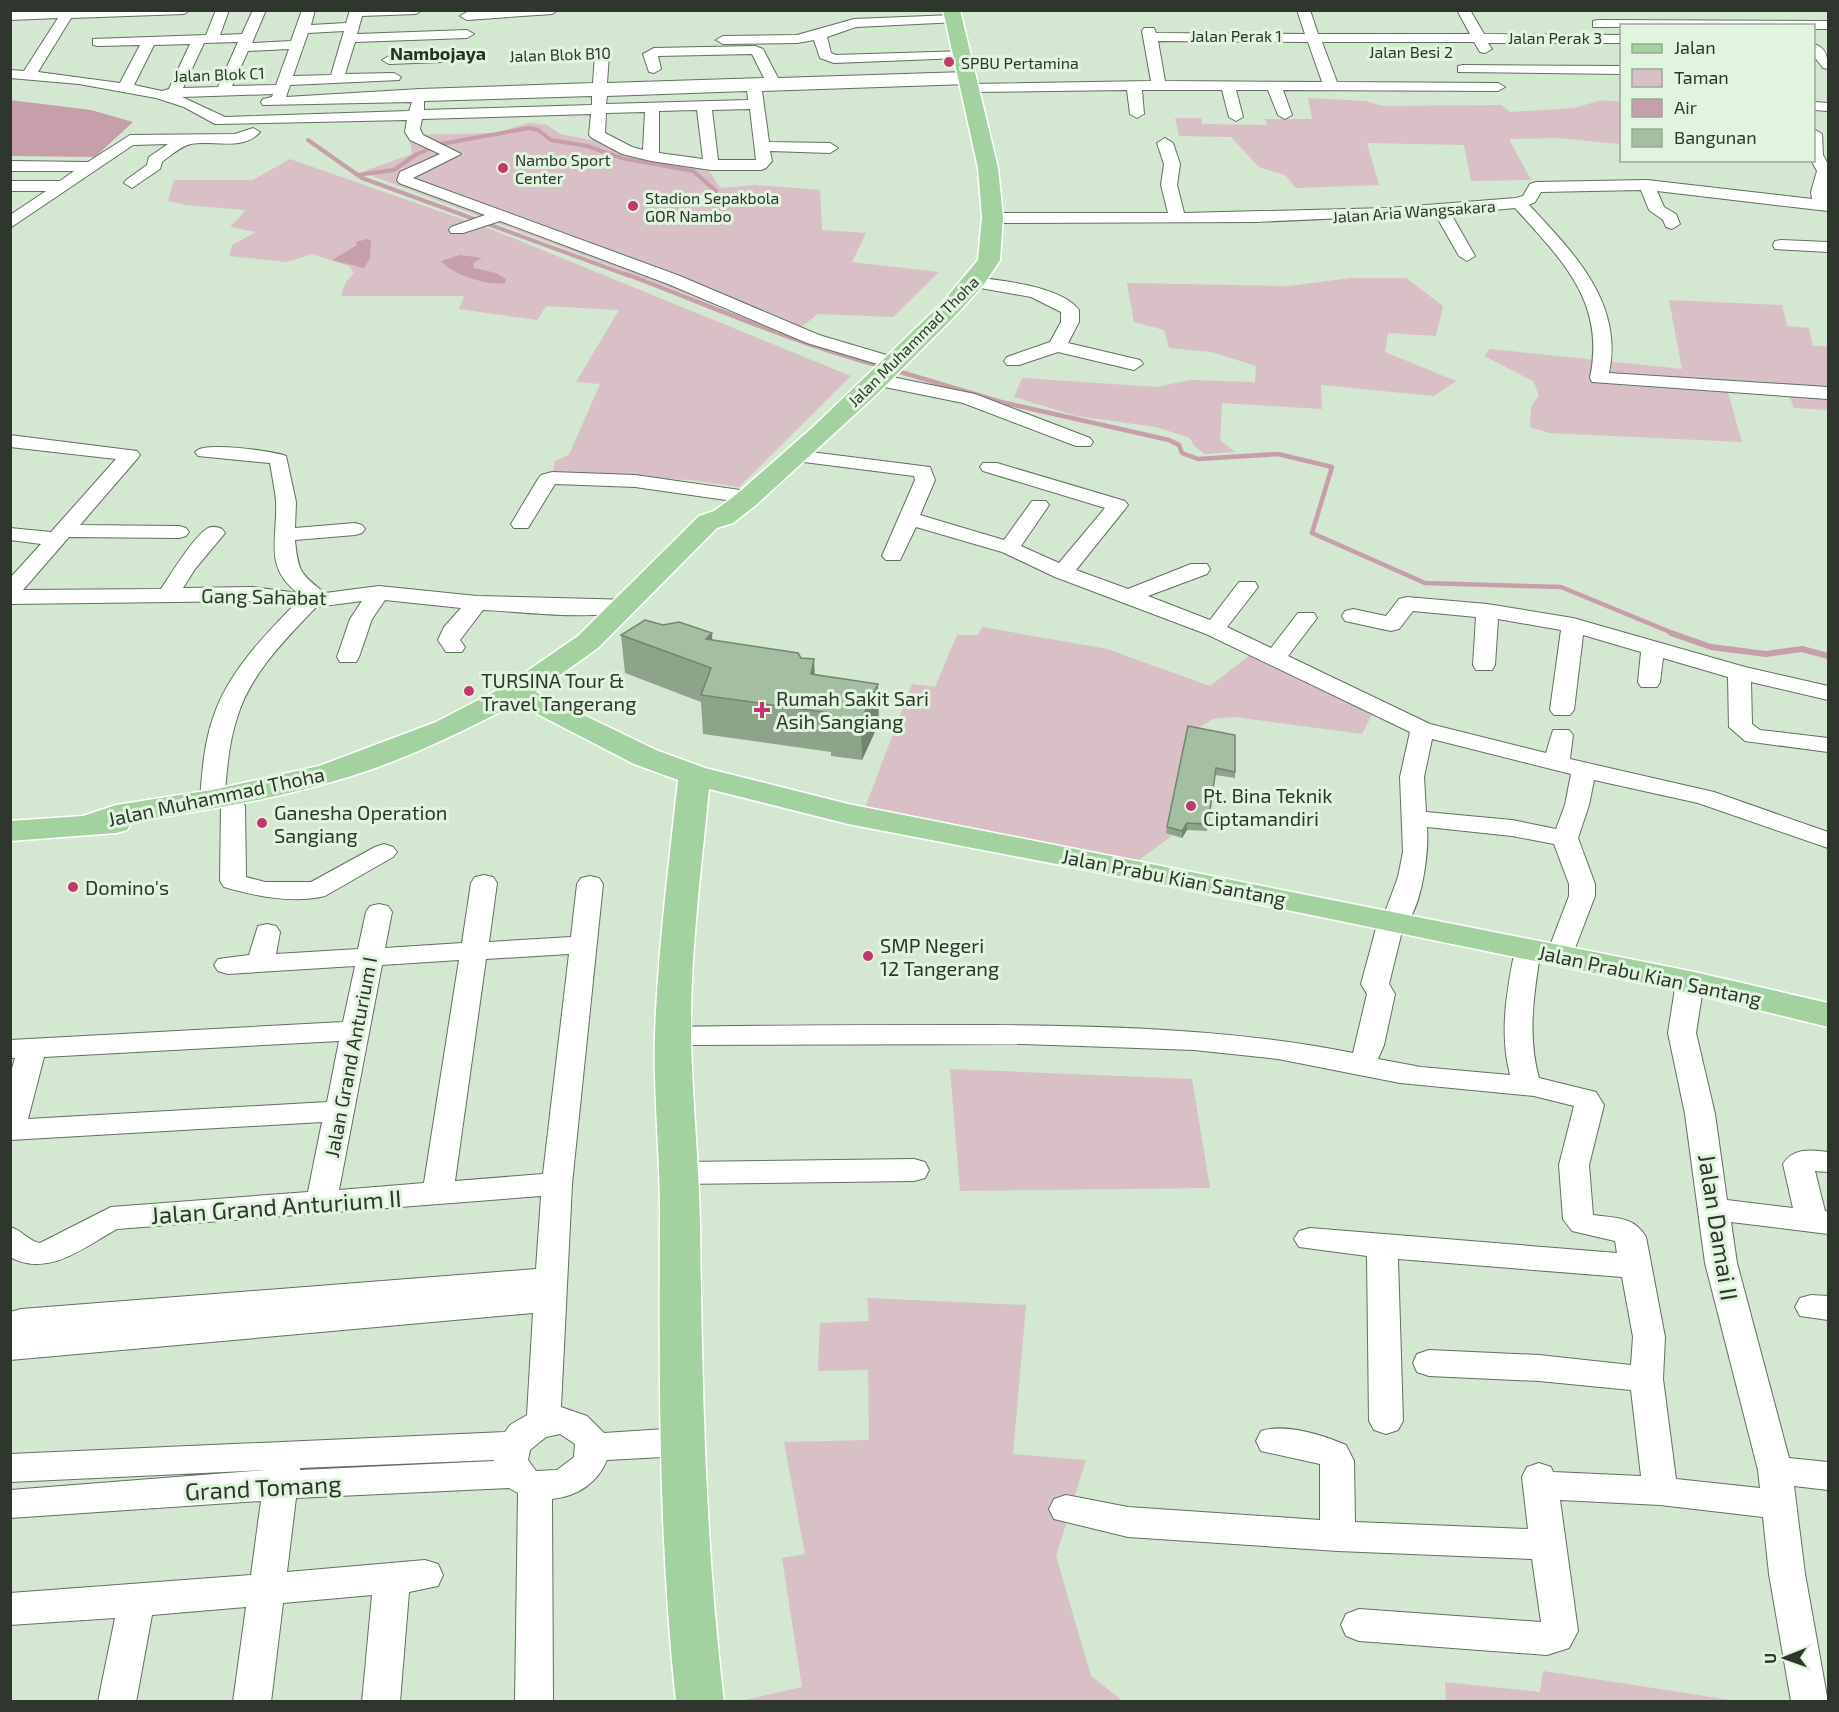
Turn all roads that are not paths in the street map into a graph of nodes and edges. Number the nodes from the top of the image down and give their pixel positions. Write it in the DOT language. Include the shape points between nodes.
graph roads {
  1 [pos="184,10"];
  2 [pos="223,10"];
  3 [pos="260,10"];
  4 [pos="309,10"];
  5 [pos="416,10"];
  6 [pos="552,10"];
  7 [pos="1622,10"];
  8 [pos="1780,11"];
  9 [pos="114,13"];
  10 [pos="67,14"];
  11 [pos="952,15"];
  12 [pos="15,16"];
  13 [pos="1464,19"];
  14 [pos="467,20"];
  15 [pos="1792,20"];
  16 [pos="1311,24"];
  17 [pos="1586,24"];
  18 [pos="1631,24"];
  19 [pos="1664,24"];
  20 [pos="734,25"];
  21 [pos="1205,25"];
  22 [pos="1620,25"];
  23 [pos="1828,25"];
  24 [pos="352,27"];
  25 [pos="302,29"];
  26 [pos="10,30"];
  27 [pos="820,35"];
  28 [pos="1479,38"];
  29 [pos="205,39"];
  30 [pos="1620,39"];
  31 [pos="723,40"];
  32 [pos="149,41"];
  33 [pos="738,41"];
  34 [pos="247,42"];
  35 [pos="296,45"];
  36 [pos="415,48"];
  37 [pos="1313,53"];
  38 [pos="1334,53"];
  39 [pos="961,54"];
  40 [pos="391,55"];
  41 [pos="603,55"];
  42 [pos="1465,55"];
  43 [pos="1489,55"];
  44 [pos="1610,55"];
  45 [pos="463,58"];
  46 [pos="766,66"];
  47 [pos="744,67"];
  48 [pos="655,69"];
  49 [pos="1451,69"];
  50 [pos="1497,70"];
  51 [pos="1620,70"];
  52 [pos="10,74"];
  53 [pos="29,75"];
  54 [pos="461,75"];
  55 [pos="384,77"];
  56 [pos="337,79"];
  57 [pos="968,81"];
  58 [pos="774,84"];
  59 [pos="1159,85"];
  60 [pos="754,86"];
  61 [pos="1134,86"];
  62 [pos="1228,86"];
  63 [pos="1274,86"];
  64 [pos="1331,86"];
  65 [pos="1412,87"];
  66 [pos="1458,87"];
  67 [pos="1498,87"];
  68 [pos="125,88"];
  69 [pos="601,90"];
  70 [pos="166,93"];
  71 [pos="278,95"];
  72 [pos="420,95"];
  73 [pos="222,97"];
  74 [pos="1420,103"];
  75 [pos="189,104"];
  76 [pos="756,104"];
  77 [pos="1467,104"];
  78 [pos="704,106"];
  79 [pos="652,108"];
  80 [pos="599,109"];
  81 [pos="516,112"];
  82 [pos="1137,114"];
  83 [pos="416,115"];
  84 [pos="1285,116"];
  85 [pos="1236,117"];
  86 [pos="342,118"];
  87 [pos="215,120"];
  88 [pos="496,129"];
  89 [pos="186,139"];
  90 [pos="1165,143"];
  91 [pos="761,146"];
  92 [pos="830,148"];
  93 [pos="1815,155"];
  94 [pos="651,156"];
  95 [pos="711,165"];
  96 [pos="10,166"];
  97 [pos="90,167"];
  98 [pos="132,183"];
  99 [pos="1647,185"];
  100 [pos="10,186"];
  101 [pos="64,186"];
  102 [pos="10,203"];
  103 [pos="39,203"];
  104 [pos="1519,203"];
  105 [pos="1825,206"];
  106 [pos="1441,211"];
  107 [pos="992,218"];
  108 [pos="1177,218"];
  109 [pos="13,220"];
  110 [pos="489,220"];
  111 [pos="1672,224"];
  112 [pos="457,230"];
  113 [pos="1781,245"];
  114 [pos="1828,247"];
  115 [pos="1467,256"];
  116 [pos="975,282"];
  117 [pos="1057,346"];
  118 [pos="1013,361"];
  119 [pos="1134,364"];
  120 [pos="885,372"];
  121 [pos="1828,393"];
  122 [pos="10,441"];
  123 [pos="1083,441"];
  124 [pos="205,452"];
  125 [pos="795,456"];
  126 [pos="990,467"];
  127 [pos="747,497"];
  128 [pos="1040,505"];
  129 [pos="724,516"];
  130 [pos="911,519"];
  131 [pos="521,525"];
  132 [pos="355,529"];
  133 [pos="179,532"];
  134 [pos="215,532"];
  135 [pos="10,534"];
  136 [pos="58,535"];
  137 [pos="284,536"];
  138 [pos="1009,548"];
  139 [pos="893,556"];
  140 [pos="1199,569"];
  141 [pos="1063,572"];
  142 [pos="1247,587"];
  143 [pos="379,593"];
  144 [pos="10,594"];
  145 [pos="169,594"];
  146 [pos="1130,596"];
  147 [pos="315,600"];
  148 [pos="477,603"];
  149 [pos="625,605"];
  150 [pos="1487,611"];
  151 [pos="1353,616"];
  152 [pos="1306,618"];
  153 [pos="1573,625"];
  154 [pos="1214,629"];
  155 [pos="595,644"];
  156 [pos="454,647"];
  157 [pos="1653,647"];
  158 [pos="348,657"];
  159 [pos="1275,657"];
  160 [pos="1484,665"];
  161 [pos="1740,673"];
  162 [pos="1649,682"];
  163 [pos="1828,693"];
  164 [pos="532,700"];
  165 [pos="1562,710"];
  166 [pos="1422,729"];
  167 [pos="452,732"];
  168 [pos="1561,735"];
  169 [pos="1828,745"];
  170 [pos="1557,764"];
  171 [pos="1584,770"];
  172 [pos="693,775"];
  173 [pos="222,803"];
  174 [pos="1414,818"];
  175 [pos="10,831"];
  176 [pos="1565,838"];
  177 [pos="1828,840"];
  178 [pos="384,852"];
  179 [pos="484,883"];
  180 [pos="590,884"];
  181 [pos="379,912"];
  182 [pos="1391,924"];
  183 [pos="267,932"];
  184 [pos="582,945"];
  185 [pos="475,951"];
  186 [pos="1544,953"];
  187 [pos="370,957"];
  188 [pos="261,963"];
  189 [pos="228,965"];
  190 [pos="1690,982"];
  191 [pos="1828,1015"];
  192 [pos="356,1031"];
  193 [pos="673,1036"];
  194 [pos="21,1048"];
  195 [pos="1362,1064"];
  196 [pos="1527,1086"];
  197 [pos="339,1111"];
  198 [pos="10,1130"];
  199 [pos="1828,1162"];
  200 [pos="914,1170"];
  201 [pos="680,1173"];
  202 [pos="557,1185"];
  203 [pos="438,1194"];
  204 [pos="321,1203"];
  205 [pos="1713,1209"];
  206 [pos="1820,1222"];
  207 [pos="10,1238"];
  208 [pos="1310,1239"];
  209 [pos="1382,1246"];
  210 [pos="1635,1266"];
  211 [pos="551,1289"];
  212 [pos="15,1336"];
  213 [pos="1429,1363"];
  214 [pos="1646,1379"];
  215 [pos="543,1421"];
  216 [pos="1386,1421"];
  217 [pos="681,1442"];
  218 [pos="1273,1442"];
  219 [pos="592,1447"];
  220 [pos="10,1468"];
  221 [pos="521,1468"];
  222 [pos="283,1470"];
  223 [pos="1828,1476"];
  224 [pos="1777,1487"];
  225 [pos="1660,1491"];
  226 [pos="10,1504"];
  227 [pos="1066,1509"];
  228 [pos="1338,1536"];
  229 [pos="1550,1545"];
  230 [pos="267,1589"];
  231 [pos="137,1601"];
  232 [pos="10,1609"];
  233 [pos="1359,1625"];
  234 [pos="117,1701"];
  235 [pos="252,1701"];
  236 [pos="381,1701"];
  237 [pos="534,1701"];
  238 [pos="700,1701"];
  239 [pos="1810,1701"];
  1 -- 9 [label="street"];
  2 -- 29 [label="street"];
  3 -- 34 [label="street"];
  4 -- 25 [label="street"];
  5 -- 24 [label="street"];
  6 -- 14 [label="street"];
  7 -- 18 [label="street"];
  8 -- 15 [label="street"];
  9 -- 10 [label="street"];
  9 -- 32 [label="street" via="96,47"];
  10 -- 12 [label="street"];
  10 -- 53 [label="street"];
  11 -- 27 [label="street" via="854,23"];
  11 -- 39 [label="main road, Jalan Muhammad Thoha"];
  12 -- 26 [label="street"];
  13 -- 28 [label="street"];
  14 -- 24 [label="street"];
  14 -- 36 [label="street"];
  14 -- 45 [label="street"];
  15 -- 19 [label="street"];
  15 -- 23 [label="street"];
  16 -- 21 [label="street"];
  16 -- 28 [label="street"];
  16 -- 37 [label="street"];
  16 -- 59 [label="street" via="1149,34 1159,52"];
  17 -- 22 [label="street"];
  20 -- 33 [label="street"];
  24 -- 25 [label="street"];
  24 -- 36 [label="street"];
  24 -- 40 [label="street"];
  24 -- 56 [label="street"];
  25 -- 35 [label="street"];
  27 -- 33 [label="street"];
  27 -- 39 [label="street" via="825,55 834,59"];
  28 -- 30 [label="street"];
  28 -- 43 [label="street"];
  29 -- 32 [label="street"];
  29 -- 34 [label="street"];
  29 -- 70 [label="street"];
  31 -- 33 [label="street"];
  32 -- 68 [label="street"];
  34 -- 35 [label="street"];
  34 -- 73 [label="street"];
  35 -- 71 [label="street"];
  36 -- 40 [label="street"];
  36 -- 45 [label="street"];
  37 -- 38 [label="street"];
  37 -- 64 [label="street"];
  39 -- 57 [label="main road, Jalan Muhammad Thoha"];
  40 -- 55 [label="street"];
  41 -- 69 [label="street"];
  42 -- 43 [label="street, Jalan Perak 3"];
  43 -- 44 [label="street, Jalan Perak 3"];
  43 -- 50 [label="street"];
  45 -- 54 [label="street"];
  46 -- 47 [label="street"];
  46 -- 48 [label="street" via="757,51 654,52 650,54"];
  46 -- 58 [label="street"];
  49 -- 50 [label="street, Jalan Besi 2"];
  50 -- 51 [label="street, Jalan Besi 2"];
  52 -- 53 [label="street"];
  53 -- 68 [label="street" via="81,75"];
  55 -- 56 [label="street"];
  55 -- 72 [label="street" via="419,76"];
  56 -- 71 [label="street"];
  57 -- 58 [label="street"];
  57 -- 61 [label="street"];
  57 -- 107 [label="main road, Jalan Muhammad Thoha" via="987,164"];
  58 -- 60 [label="street"];
  58 -- 69 [label="street"];
  59 -- 61 [label="street"];
  59 -- 62 [label="street"];
  60 -- 69 [label="street"];
  60 -- 76 [label="street"];
  61 -- 82 [label="street"];
  62 -- 63 [label="street"];
  62 -- 85 [label="street"];
  63 -- 64 [label="street"];
  63 -- 84 [label="street"];
  64 -- 65 [label="street"];
  65 -- 66 [label="street"];
  65 -- 74 [label="street"];
  66 -- 67 [label="street"];
  66 -- 77 [label="street"];
  68 -- 70 [label="street"];
  69 -- 72 [label="street"];
  69 -- 80 [label="street"];
  70 -- 73 [label="street, Jalan Blok C1"];
  70 -- 75 [label="street"];
  71 -- 72 [label="street"];
  71 -- 73 [label="street"];
  72 -- 83 [label="street"];
  73 -- 75 [label="street"];
  73 -- 87 [label="street"];
  75 -- 87 [label="street"];
  76 -- 78 [label="street"];
  76 -- 91 [label="street"];
  78 -- 79 [label="street"];
  78 -- 95 [label="street"];
  79 -- 80 [label="street"];
  79 -- 94 [label="street"];
  80 -- 81 [label="street" via="549,117"];
  80 -- 94 [label="street" via="598,138"];
  81 -- 83 [label="street"];
  81 -- 88 [label="street" via="513,122"];
  83 -- 86 [label="street"];
  83 -- 110 [label="street" via="412,132 419,140 436,142 453,154 412,170 405,180"];
  86 -- 87 [label="street"];
  86 -- 89 [label="street" via="304,128"];
  89 -- 97 [label="street" via="130,140"];
  89 -- 98 [label="street" via="165,151 154,160 154,166"];
  90 -- 108 [label="street" via="1172,164 1169,185"];
  91 -- 92 [label="street"];
  91 -- 95 [label="street" via="761,165"];
  93 -- 105 [label="street" via="1825,171 1820,192"];
  94 -- 95 [label="street"];
  96 -- 97 [label="street"];
  97 -- 101 [label="street"];
  99 -- 104 [label="street, Jalan Aria Wangsakara" via="1536,187 1529,199"];
  99 -- 105 [label="street, Jalan Aria Wangsakara"];
  99 -- 111 [label="street" via="1657,210 1670,217"];
  100 -- 101 [label="street"];
  101 -- 103 [label="street"];
  102 -- 103 [label="street"];
  103 -- 109 [label="street"];
  104 -- 106 [label="street, Jalan Aria Wangsakara"];
  104 -- 121 [label="street" via="1581,277 1598,307 1604,346 1599,378"];
  106 -- 108 [label="street, Jalan Aria Wangsakara"];
  106 -- 115 [label="street"];
  107 -- 108 [label="street, Jalan Aria Wangsakara"];
  107 -- 116 [label="main road, Jalan Muhammad Thoha" via="988,263"];
  110 -- 112 [label="street"];
  110 -- 120 [label="street" via="664,276"];
  113 -- 114 [label="street"];
  116 -- 117 [label="street" via="1060,302 1070,310 1070,322"];
  116 -- 120 [label="main road, Jalan Muhammad Thoha"];
  117 -- 118 [label="street"];
  117 -- 119 [label="street"];
  120 -- 123 [label="street"];
  120 -- 125 [label="main road, Jalan Muhammad Thoha"];
  122 -- 136 [label="street" via="130,455"];
  124 -- 137 [label="street" via="279,460 286,502"];
  125 -- 127 [label="main road, Jalan Muhammad Thoha"];
  125 -- 130 [label="street" via="923,471 925,480"];
  126 -- 141 [label="street" via="1118,505"];
  127 -- 129 [label="main road, Jalan Muhammad Thoha"];
  127 -- 131 [label="street" via="634,481 552,478"];
  128 -- 138 [label="street"];
  129 -- 149 [label="main road, Jalan Muhammad Thoha" via="708,522"];
  129 -- 155 [label="main road, Jalan Muhammad Thoha" via="723,526"];
  130 -- 138 [label="street"];
  130 -- 139 [label="street"];
  132 -- 137 [label="street"];
  133 -- 136 [label="street"];
  134 -- 145 [label="street" via="186,566"];
  135 -- 136 [label="street"];
  136 -- 144 [label="street"];
  137 -- 147 [label="street" via="287,569"];
  138 -- 141 [label="street"];
  140 -- 146 [label="street"];
  141 -- 146 [label="street"];
  142 -- 154 [label="street"];
  143 -- 147 [label="street, Gang Sahabat"];
  143 -- 148 [label="street, Gang Sahabat"];
  143 -- 158 [label="street" via="361,619"];
  144 -- 145 [label="street, Gang Sahabat"];
  145 -- 147 [label="street, Gang Sahabat" via="254,594"];
  146 -- 154 [label="street"];
  147 -- 173 [label="street" via="271,643 241,685 220,733"];
  148 -- 149 [label="street, Gang Sahabat" via="597,608"];
  148 -- 156 [label="street" via="452,632 449,640"];
  149 -- 155 [label="main road, Jalan Muhammad Thoha"];
  150 -- 151 [label="street" via="1407,604 1391,624"];
  150 -- 153 [label="street"];
  150 -- 160 [label="street"];
  152 -- 159 [label="street"];
  153 -- 157 [label="street"];
  153 -- 165 [label="street"];
  154 -- 159 [label="street"];
  155 -- 164 [label="main road, Jalan Muhammad Thoha"];
  155 -- 167 [label="main road, Jalan Muhammad Thoha"];
  157 -- 161 [label="street"];
  157 -- 162 [label="street"];
  159 -- 166 [label="street"];
  161 -- 163 [label="street"];
  161 -- 169 [label="street" via="1741,727 1753,736"];
  164 -- 167 [label="main road, Jalan Muhammad Thoha"];
  164 -- 172 [label="main road, Jalan Prabu Kian Santang" via="634,752"];
  166 -- 170 [label="street"];
  166 -- 174 [label="street" via="1412,777"];
  167 -- 173 [label="main road, Jalan Muhammad Thoha" via="384,765 302,791"];
  168 -- 170 [label="street"];
  170 -- 171 [label="street"];
  171 -- 176 [label="street"];
  171 -- 177 [label="street" via="1705,798"];
  172 -- 182 [label="main road, Jalan Prabu Kian Santang" via="848,814"];
  172 -- 193 [label="main road"];
  173 -- 175 [label="main road, Jalan Muhammad Thoha" via="127,823"];
  173 -- 178 [label="street" via="233,881 264,890 316,890"];
  174 -- 176 [label="street"];
  174 -- 182 [label="street" via="1416,852 1411,877"];
  176 -- 186 [label="street" via="1582,884 1582,896"];
  179 -- 185 [label="street"];
  180 -- 184 [label="street"];
  181 -- 187 [label="street, Jalan Grand Anturium I"];
  182 -- 186 [label="main road, Jalan Prabu Kian Santang"];
  182 -- 195 [label="street" via="1375,984 1381,994 1370,1046"];
  183 -- 188 [label="street"];
  184 -- 185 [label="street"];
  184 -- 202 [label="street"];
  185 -- 187 [label="street"];
  185 -- 203 [label="street"];
  186 -- 190 [label="main road, Jalan Prabu Kian Santang"];
  186 -- 196 [label="street" via="1518,997 1518,1034"];
  187 -- 188 [label="street"];
  187 -- 192 [label="street, Jalan Grand Anturium I"];
  188 -- 189 [label="street"];
  190 -- 191 [label="main road, Jalan Prabu Kian Santang"];
  190 -- 205 [label="street, Jalan Damai II" via="1682,1033 1700,1114"];
  192 -- 194 [label="street"];
  192 -- 197 [label="street, Jalan Grand Anturium I"];
  193 -- 195 [label="street" via="851,1033 1151,1039 1273,1047"];
  193 -- 201 [label="main road"];
  194 -- 198 [label="street"];
  195 -- 196 [label="street" via="1406,1073"];
  196 -- 210 [label="street" via="1586,1099 1589,1105 1574,1166 1578,1219 1584,1225 1626,1232"];
  197 -- 198 [label="street"];
  197 -- 204 [label="street, Jalan Grand Anturium I"];
  199 -- 206 [label="street" via="1807,1160 1798,1164"];
  200 -- 201 [label="street"];
  201 -- 217 [label="main road"];
  202 -- 203 [label="street, Jalan Grand Anturium II"];
  202 -- 211 [label="street"];
  203 -- 204 [label="street, Jalan Grand Anturium II"];
  204 -- 207 [label="street, Jalan Grand Anturium II" via="111,1218 37,1255 18,1248"];
  205 -- 206 [label="street"];
  205 -- 224 [label="street, Jalan Damai II" via="1721,1263"];
  208 -- 209 [label="street"];
  209 -- 210 [label="street"];
  209 -- 216 [label="street"];
  210 -- 214 [label="street" via="1649,1337"];
  211 -- 212 [label="street"];
  211 -- 215 [label="street"];
  213 -- 214 [label="street"];
  214 -- 225 [label="street"];
  215 -- 219 [label="street" via="577,1424 588,1434"];
  215 -- 221 [label="street" via="525,1430"];
  217 -- 219 [label="street"];
  217 -- 238 [label="main road" via="689,1604"];
  218 -- 228 [label="street" via="1334,1455"];
  219 -- 221 [label="street" via="590,1461 567,1482 551,1486"];
  220 -- 222 [label="street, Grand Tomang"];
  221 -- 222 [label="street, Grand Tomang"];
  221 -- 237 [label="street"];
  222 -- 226 [label="street, Grand Tomang"];
  222 -- 230 [label="street"];
  223 -- 224 [label="street"];
  224 -- 225 [label="street"];
  224 -- 239 [label="street, Jalan Damai II" via="1787,1574"];
  225 -- 229 [label="street" via="1540,1481"];
  227 -- 228 [label="street" via="1128,1522"];
  228 -- 229 [label="street"];
  229 -- 233 [label="street" via="1560,1631 1556,1637"];
  230 -- 231 [label="street"];
  230 -- 235 [label="street"];
  230 -- 236 [label="street" via="408,1576"];
  231 -- 232 [label="street"];
  231 -- 234 [label="street"];
}
